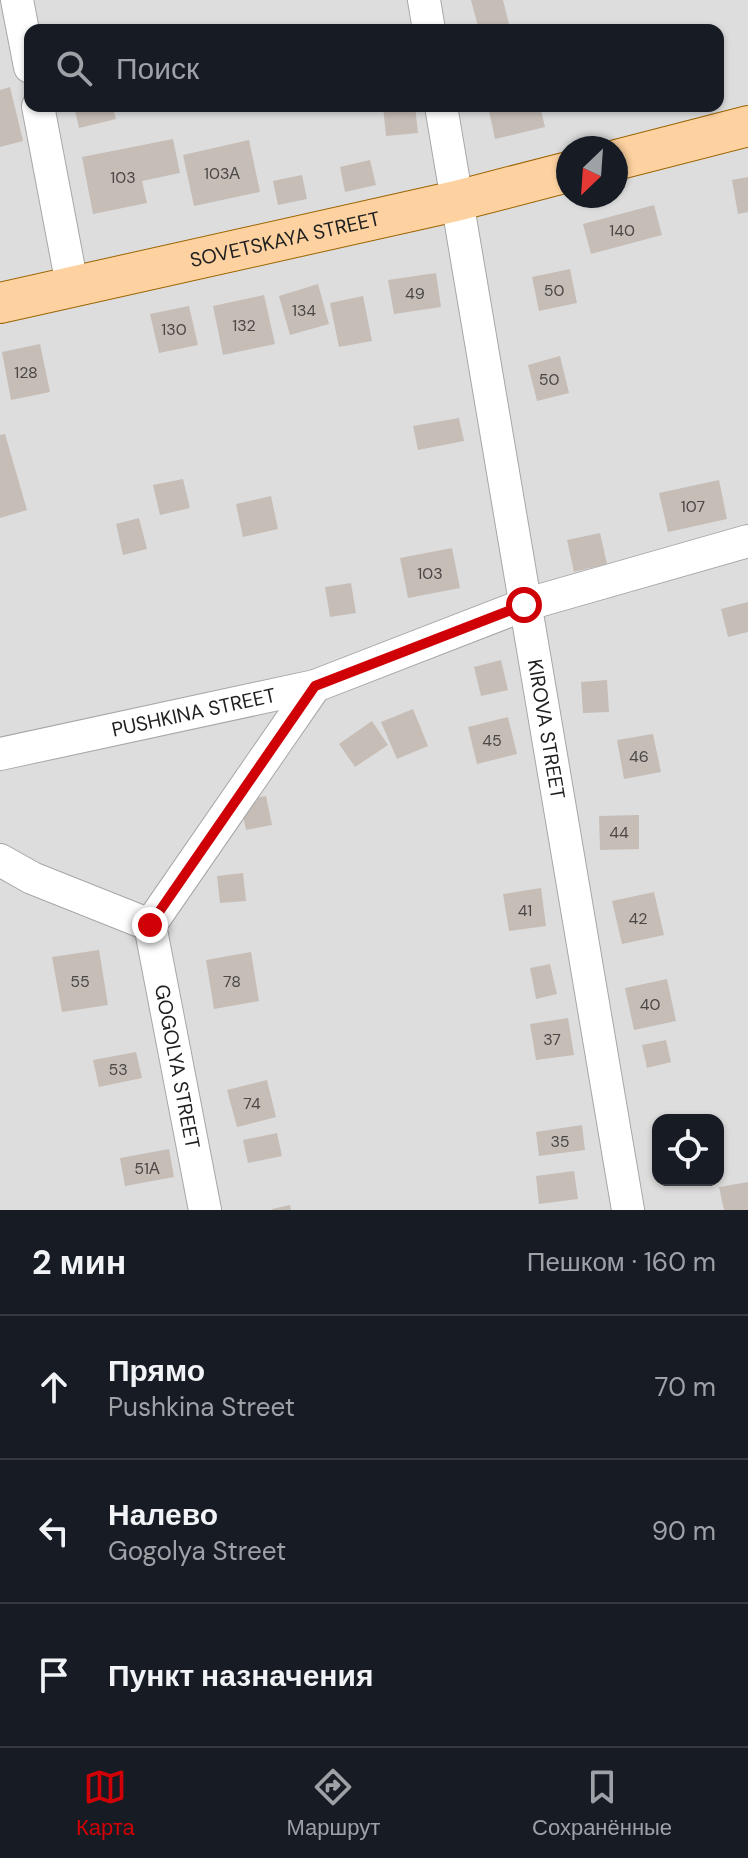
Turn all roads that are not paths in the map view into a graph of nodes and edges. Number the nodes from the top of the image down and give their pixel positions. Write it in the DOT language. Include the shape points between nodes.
graph roads {
  1 [pos="17,0"];
  2 [pos="424,0"];
  3 [pos="428,24"];
  4 [pos="24,36"];
  5 [pos="39,112"];
  6 [pos="442,112"];
  7 [pos="748,126"];
  8 [pos="628,157"];
  9 [pos="556,175"];
  10 [pos="456,201"];
  11 [pos="72,285"];
  12 [pos="0,303"];
  13 [pos="748,541"];
  14 [pos="524,605"];
  15 [pos="315,686"];
  16 [pos="0,754"];
  17 [pos="0,860"];
  18 [pos="150,925"];
  19 [pos="205,1210"];
  20 [pos="628,1210"];
  1 -- 4 [label="street"];
  2 -- 3 [label="street"];
  5 -- 11 [label="street"];
  6 -- 10 [label="street, KIROVA STREET"];
  7 -- 8 [label="main road"];
  9 -- 10 [label="main road, SOVETSKAYA STREET"];
  10 -- 11 [label="main road, SOVETSKAYA STREET"];
  10 -- 14 [label="street, KIROVA STREET"];
  11 -- 12 [label="main road, SOVETSKAYA STREET"];
  13 -- 14 [label="street, PUSHKINA STREET"];
  14 -- 15 [label="street, PUSHKINA STREET"];
  14 -- 20 [label="street, KIROVA STREET"];
  15 -- 16 [label="street, PUSHKINA STREET"];
  15 -- 18 [label="street"];
  17 -- 18 [label="street"];
  18 -- 19 [label="street, GOGOLYA STREET"];
}
